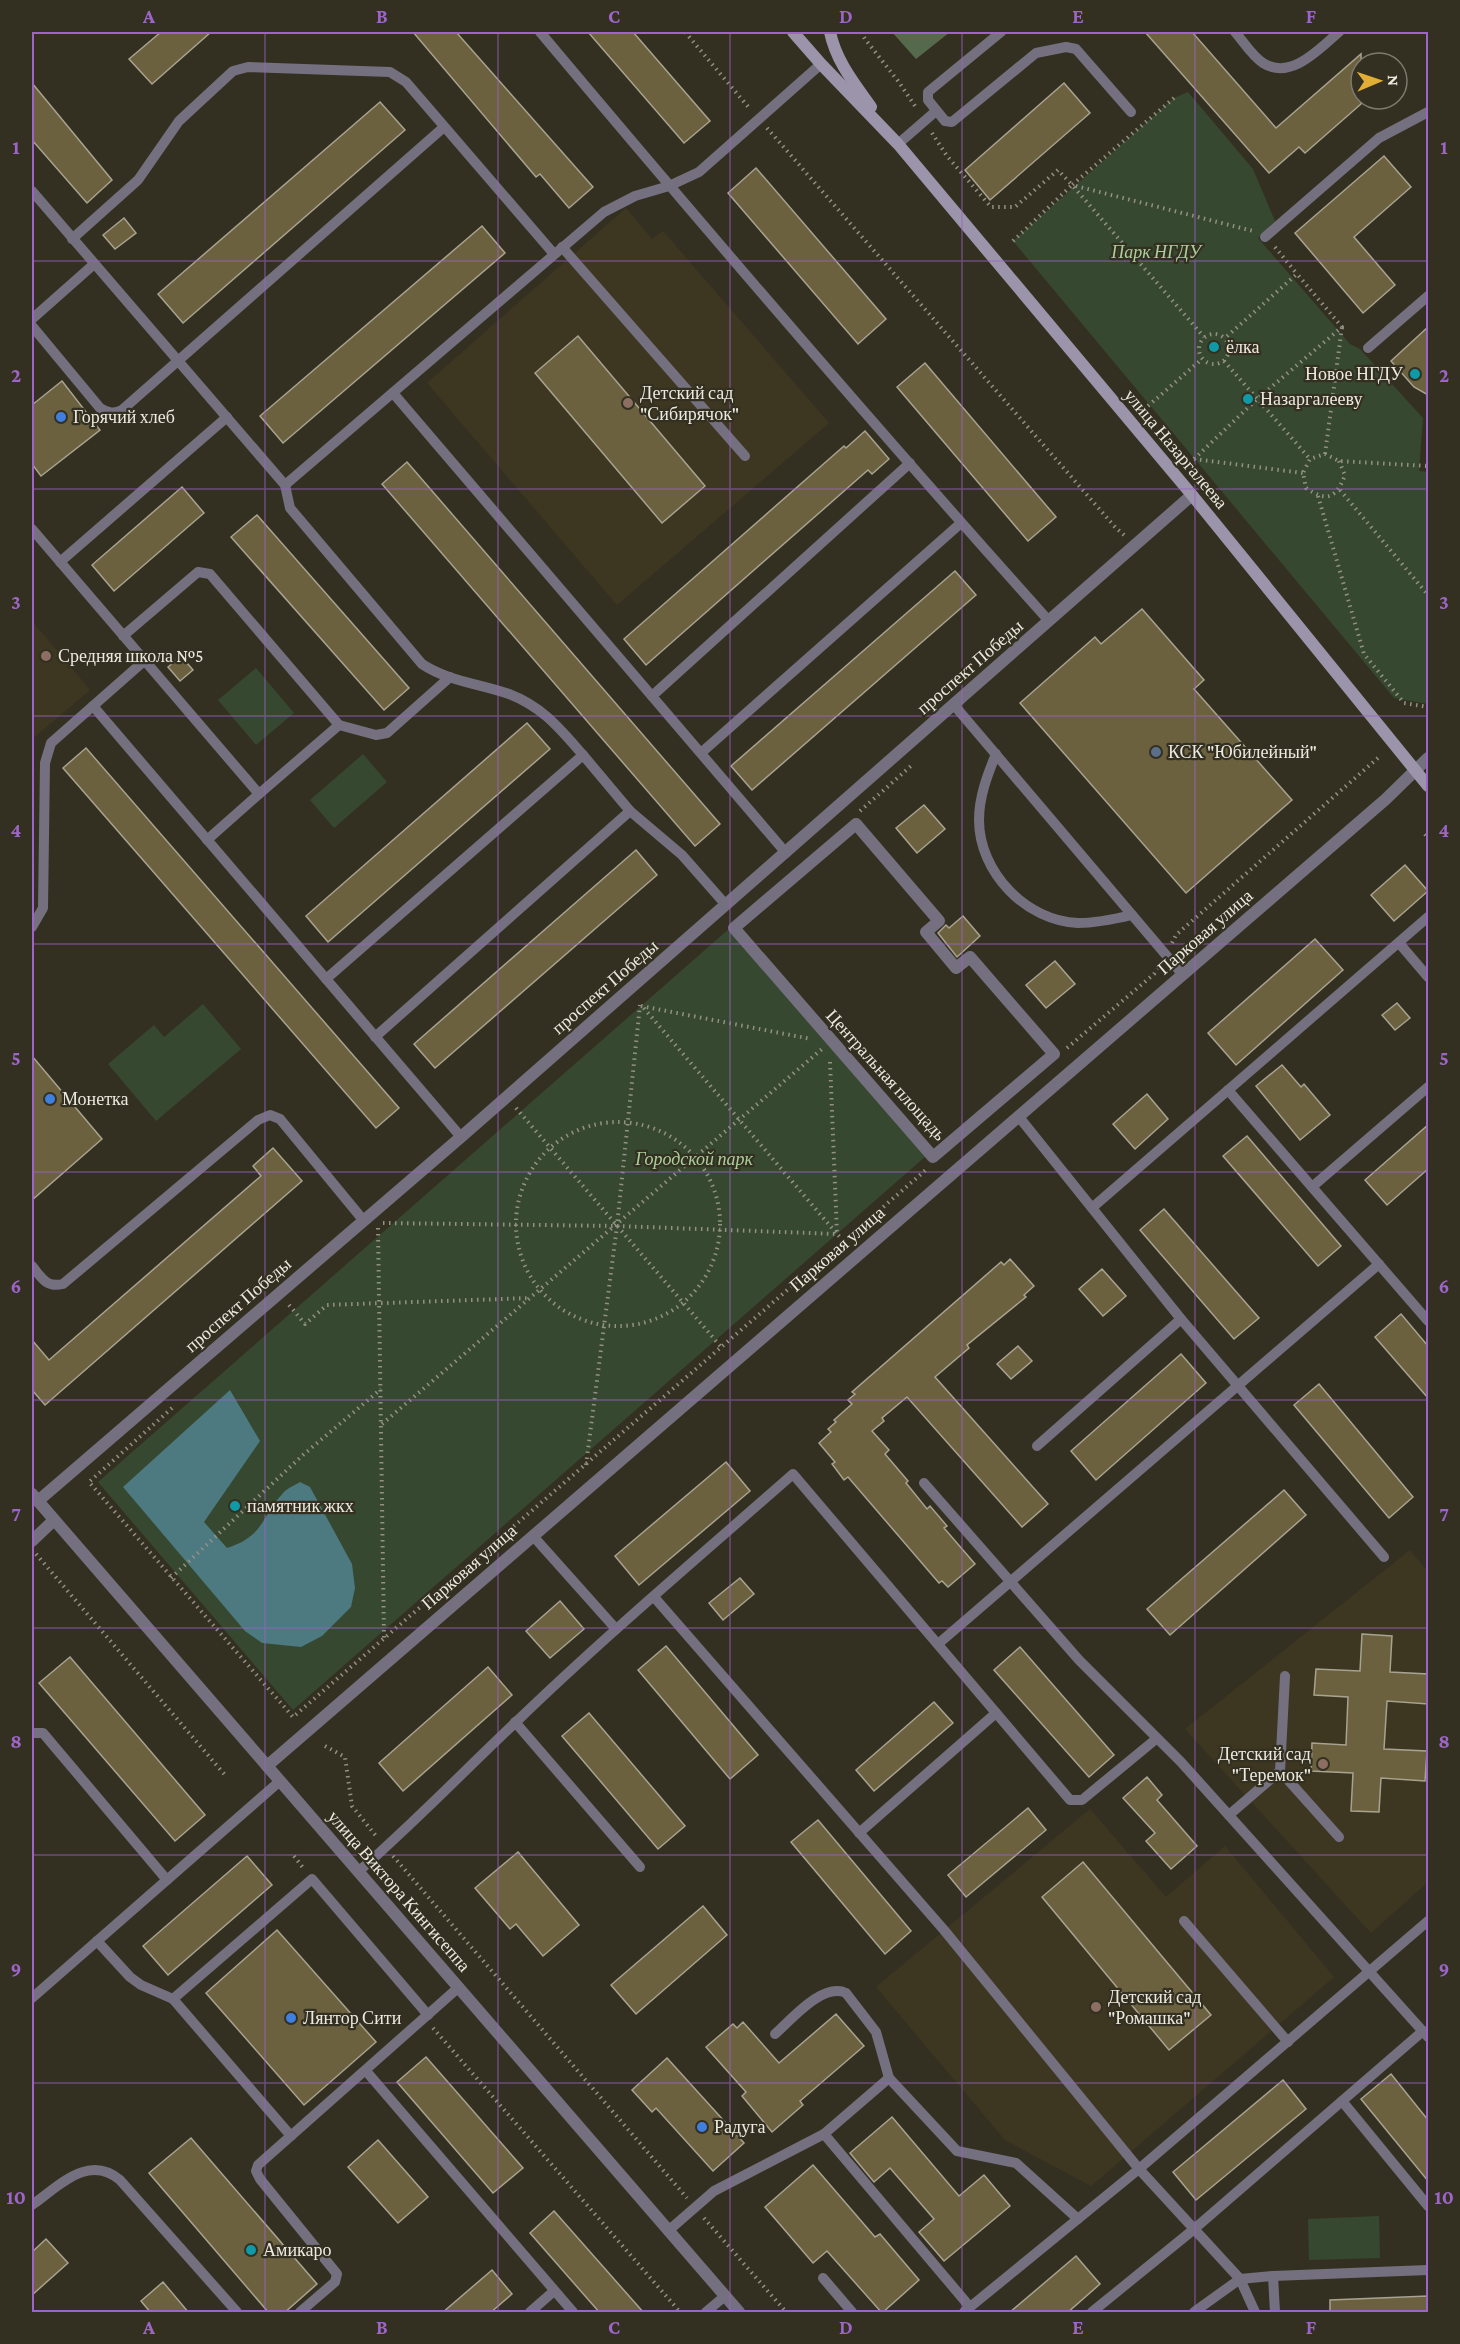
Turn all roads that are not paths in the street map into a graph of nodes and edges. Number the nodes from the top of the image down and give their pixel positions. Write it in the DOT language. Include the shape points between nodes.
graph roads {
  1 [pos="540,32"];
  2 [pos="793,32"];
  3 [pos="830,32"];
  4 [pos="1001,32"];
  5 [pos="1235,32"];
  6 [pos="1339,32"];
  7 [pos="821,64"];
  8 [pos="936,111"];
  9 [pos="1131,112"];
  10 [pos="1428,112"];
  11 [pos="444,127"];
  12 [pos="895,141"];
  13 [pos="669,186"];
  14 [pos="32,191"];
  15 [pos="1265,237"];
  16 [pos="72,239"];
  17 [pos="558,250"];
  18 [pos="93,265"];
  19 [pos="1428,296"];
  20 [pos="32,319"];
  21 [pos="32,326"];
  22 [pos="1368,348"];
  23 [pos="179,360"];
  24 [pos="393,393"];
  25 [pos="227,417"];
  26 [pos="745,456"];
  27 [pos="910,463"];
  28 [pos="285,485"];
  29 [pos="1191,495"];
  30 [pos="961,523"];
  31 [pos="32,529"];
  32 [pos="60,562"];
  33 [pos="1049,621"];
  34 [pos="123,636"];
  35 [pos="144,661"];
  36 [pos="450,677"];
  37 [pos="652,696"];
  38 [pos="954,705"];
  39 [pos="93,706"];
  40 [pos="339,725"];
  41 [pos="701,753"];
  42 [pos="996,754"];
  43 [pos="583,755"];
  44 [pos="1428,758"];
  45 [pos="1416,771"];
  46 [pos="1428,786"];
  47 [pos="259,794"];
  48 [pos="630,811"];
  49 [pos="856,824"];
  50 [pos="207,840"];
  51 [pos="786,853"];
  52 [pos="726,905"];
  53 [pos="1132,915"];
  54 [pos="1428,916"];
  55 [pos="32,927"];
  56 [pos="1399,943"];
  57 [pos="1183,975"];
  58 [pos="1428,977"];
  59 [pos="326,979"];
  60 [pos="375,1037"];
  61 [pos="1428,1087"];
  62 [pos="1228,1090"];
  63 [pos="1019,1117"];
  64 [pos="461,1137"];
  65 [pos="1312,1187"];
  66 [pos="1093,1207"];
  67 [pos="364,1221"];
  68 [pos="1379,1264"];
  69 [pos="32,1266"];
  70 [pos="1181,1319"];
  71 [pos="1428,1321"];
  72 [pos="1238,1385"];
  73 [pos="1037,1446"];
  74 [pos="924,1483"];
  75 [pos="35,1497"];
  76 [pos="54,1520"];
  77 [pos="533,1536"];
  78 [pos="32,1541"];
  79 [pos="1384,1557"];
  80 [pos="1010,1581"];
  81 [pos="654,1597"];
  82 [pos="616,1629"];
  83 [pos="938,1644"];
  84 [pos="1285,1676"];
  85 [pos="996,1713"];
  86 [pos="515,1722"];
  87 [pos="32,1733"];
  88 [pos="1156,1739"];
  89 [pos="267,1766"];
  90 [pos="1280,1771"];
  91 [pos="280,1781"];
  92 [pos="1229,1815"];
  93 [pos="859,1833"];
  94 [pos="1339,1837"];
  95 [pos="640,1867"];
  96 [pos="358,1872"];
  97 [pos="167,1880"];
  98 [pos="1184,1921"];
  99 [pos="1428,1921"];
  100 [pos="97,1941"];
  101 [pos="1371,1971"];
  102 [pos="459,1987"];
  103 [pos="32,1998"];
  104 [pos="172,1999"];
  105 [pos="428,2015"];
  106 [pos="775,2034"];
  107 [pos="1426,2034"];
  108 [pos="1288,2042"];
  109 [pos="366,2071"];
  110 [pos="889,2078"];
  111 [pos="1342,2101"];
  112 [pos="824,2134"];
  113 [pos="291,2136"];
  114 [pos="1139,2169"];
  115 [pos="32,2205"];
  116 [pos="1428,2206"];
  117 [pos="1078,2218"];
  118 [pos="1193,2230"];
  119 [pos="668,2231"];
  120 [pos="1428,2270"];
  121 [pos="1273,2276"];
  122 [pos="823,2278"];
  123 [pos="1240,2279"];
  124 [pos="554,2291"];
  125 [pos="725,2296"];
  126 [pos="967,2310"];
  127 [pos="237,2313"];
  128 [pos="300,2313"];
  129 [pos="530,2313"];
  130 [pos="573,2313"];
  131 [pos="706,2313"];
  132 [pos="739,2313"];
  133 [pos="852,2313"];
  134 [pos="1092,2313"];
  135 [pos="1194,2313"];
  136 [pos="1255,2313"];
  137 [pos="1275,2313"];
  1 -- 13 [label="lane"];
  2 -- 7 [label="main road"];
  3 -- 12 [label="main road" via="844,69"];
  4 -- 8 [label="lane" via="928,92 928,100"];
  5 -- 6 [label="lane" via="1262,62 1284,68 1304,61"];
  7 -- 12 [label="main road"];
  7 -- 13 [label="lane" via="699,172"];
  8 -- 9 [label="lane" via="945,122 952,122 1036,53 1066,47 1076,49"];
  8 -- 12 [label="lane"];
  10 -- 15 [label="lane" via="1379,138"];
  11 -- 16 [label="lane" via="406,82 390,72 248,67 233,71 179,122 138,180"];
  11 -- 17 [label="lane"];
  11 -- 23 [label="lane"];
  12 -- 29 [label="main road, улица Назаргалеева"];
  13 -- 17 [label="lane" via="620,202"];
  13 -- 27 [label="lane"];
  14 -- 16 [label="lane"];
  16 -- 18 [label="lane"];
  17 -- 24 [label="lane"];
  17 -- 26 [label="lane"];
  18 -- 20 [label="lane"];
  18 -- 23 [label="lane"];
  19 -- 22 [label="lane"];
  21 -- 23 [label="lane" via="106,412 122,410"];
  23 -- 25 [label="lane"];
  24 -- 28 [label="lane"];
  24 -- 37 [label="lane"];
  25 -- 28 [label="lane"];
  25 -- 32 [label="lane"];
  27 -- 30 [label="lane"];
  27 -- 37 [label="lane"];
  28 -- 36 [label="lane" via="290,508 422,664"];
  29 -- 33 [label="street, проспект Победы"];
  29 -- 45 [label="main road, улица Назаргалеева"];
  30 -- 33 [label="lane"];
  30 -- 41 [label="lane"];
  31 -- 32 [label="lane"];
  32 -- 34 [label="lane"];
  33 -- 38 [label="street, проспект Победы"];
  34 -- 35 [label="lane"];
  34 -- 40 [label="lane" via="198,572 210,574"];
  35 -- 39 [label="lane"];
  35 -- 47 [label="lane"];
  36 -- 40 [label="lane" via="387,733 376,735"];
  36 -- 43 [label="lane" via="512,695 549,716"];
  37 -- 41 [label="lane"];
  38 -- 42 [label="lane"];
  38 -- 51 [label="street, проспект Победы"];
  39 -- 50 [label="lane"];
  39 -- 55 [label="lane" via="51,743 47,752 43,908"];
  40 -- 47 [label="lane"];
  41 -- 51 [label="lane"];
  42 -- 53 [label="lane"];
  42 -- 53 [label="lane" via="985,783 979,822 987,860 998,878 1024,904 1057,920 1077,923"];
  43 -- 48 [label="lane"];
  43 -- 59 [label="lane"];
  44 -- 45 [label="street, Парковая улица"];
  45 -- 46 [label="main road, улица Назаргалеева"];
  45 -- 57 [label="street, Парковая улица"];
  47 -- 50 [label="lane"];
  48 -- 52 [label="lane" via="682,855"];
  48 -- 60 [label="lane"];
  49 -- 49 [label="street, Центральная площадь" via="734,928 933,1157 1054,1054 970,957 956,968 926,932 939,921"];
  50 -- 59 [label="lane"];
  51 -- 52 [label="street, проспект Победы"];
  52 -- 64 [label="street, проспект Победы"];
  53 -- 57 [label="lane"];
  54 -- 56 [label="lane"];
  56 -- 58 [label="lane"];
  56 -- 62 [label="lane"];
  57 -- 63 [label="street, Парковая улица"];
  59 -- 60 [label="lane"];
  60 -- 64 [label="lane"];
  61 -- 65 [label="lane"];
  62 -- 65 [label="lane"];
  62 -- 66 [label="lane"];
  63 -- 66 [label="lane"];
  63 -- 77 [label="street, Парковая улица"];
  64 -- 67 [label="street, проспект Победы"];
  65 -- 68 [label="lane"];
  66 -- 70 [label="lane"];
  67 -- 69 [label="lane" via="280,1119 270,1115 258,1120 63,1284 47,1284"];
  67 -- 75 [label="street, проспект Победы"];
  68 -- 71 [label="lane"];
  68 -- 72 [label="lane"];
  70 -- 72 [label="lane"];
  70 -- 73 [label="lane"];
  72 -- 79 [label="lane"];
  72 -- 80 [label="lane"];
  74 -- 80 [label="lane"];
  75 -- 76 [label="street, улица Виктора Кингисеппа"];
  76 -- 78 [label="street"];
  76 -- 89 [label="street, улица Виктора Кингисеппа"];
  77 -- 82 [label="lane"];
  77 -- 89 [label="street, Парковая улица"];
  80 -- 83 [label="lane"];
  80 -- 88 [label="lane"];
  81 -- 82 [label="lane"];
  81 -- 83 [label="lane" via="793,1474"];
  81 -- 93 [label="lane"];
  82 -- 86 [label="lane"];
  83 -- 85 [label="lane"];
  84 -- 90 [label="lane"];
  85 -- 88 [label="lane" via="1070,1800 1082,1800"];
  85 -- 93 [label="lane"];
  86 -- 95 [label="lane"];
  86 -- 96 [label="lane"];
  87 -- 97 [label="lane" via="43,1733"];
  88 -- 92 [label="lane"];
  89 -- 91 [label="street, улица Виктора Кингисеппа"];
  90 -- 92 [label="lane"];
  90 -- 94 [label="lane"];
  91 -- 96 [label="street, улица Виктора Кингисеппа"];
  91 -- 97 [label="lane"];
  92 -- 101 [label="lane"];
  93 -- 114 [label="lane" via="944,1930"];
  96 -- 102 [label="street, улица Виктора Кингисеппа"];
  97 -- 100 [label="lane"];
  98 -- 108 [label="lane"];
  99 -- 101 [label="lane"];
  100 -- 103 [label="lane"];
  100 -- 104 [label="lane" via="130,1977"];
  101 -- 107 [label="lane"];
  101 -- 108 [label="lane"];
  102 -- 105 [label="lane"];
  102 -- 119 [label="street, улица Виктора Кингисеппа"];
  104 -- 105 [label="lane" via="312,1878"];
  104 -- 113 [label="lane"];
  105 -- 109 [label="lane"];
  106 -- 110 [label="lane" via="822,1993 839,1990 876,2032"];
  107 -- 111 [label="lane"];
  108 -- 114 [label="lane"];
  109 -- 113 [label="lane"];
  109 -- 124 [label="lane"];
  110 -- 112 [label="lane"];
  110 -- 117 [label="lane" via="957,2151 1016,2163"];
  111 -- 116 [label="lane"];
  111 -- 118 [label="lane"];
  112 -- 119 [label="lane" via="714,2191"];
  112 -- 126 [label="lane"];
  113 -- 128 [label="lane" via="256,2171 337,2274 335,2282"];
  114 -- 117 [label="lane"];
  114 -- 118 [label="lane"];
  115 -- 127 [label="lane" via="76,2174 111,2172"];
  117 -- 126 [label="lane"];
  118 -- 123 [label="lane"];
  118 -- 134 [label="lane"];
  119 -- 125 [label="street, улица Виктора Кингисеппа"];
  120 -- 121 [label="lane"];
  121 -- 123 [label="lane"];
  121 -- 137 [label="lane"];
  122 -- 133 [label="lane"];
  123 -- 135 [label="lane"];
  123 -- 136 [label="lane"];
  124 -- 129 [label="lane"];
  124 -- 130 [label="lane"];
  125 -- 131 [label="lane"];
  125 -- 132 [label="street, улица Виктора Кингисеппа"];
}
